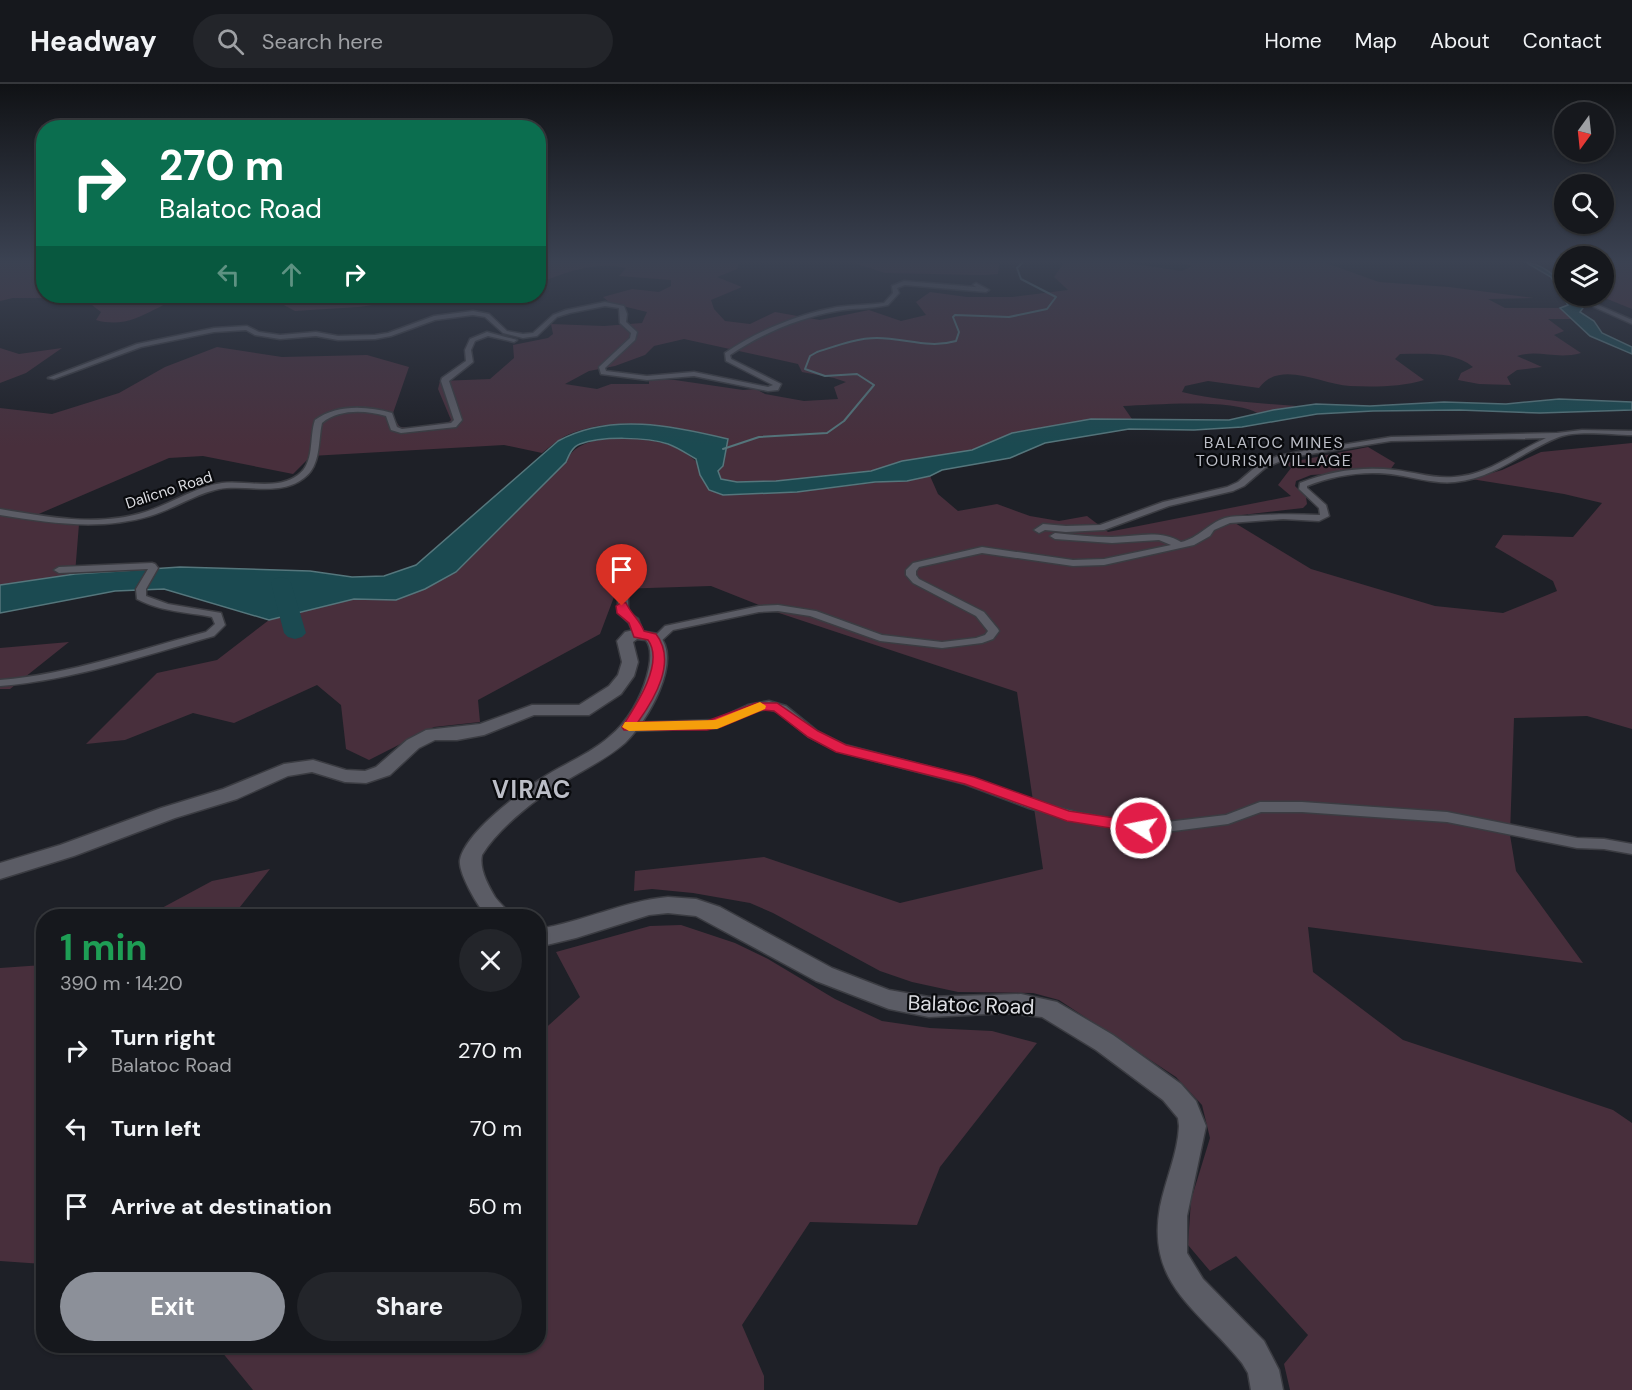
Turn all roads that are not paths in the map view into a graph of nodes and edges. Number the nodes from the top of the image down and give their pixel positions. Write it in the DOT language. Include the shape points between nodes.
graph roads {
  1 [pos="418,324"];
  2 [pos="496,324"];
  3 [pos="547,324"];
  4 [pos="624,324"];
  5 [pos="791,324"];
  6 [pos="52,378"];
  7 [pos="1632,433"];
  8 [pos="1559,435"];
  9 [pos="0,512"];
  10 [pos="1180,546"];
  11 [pos="59,570"];
  12 [pos="623,598"];
  13 [pos="649,637"];
  14 [pos="0,683"];
  15 [pos="629,727"];
  16 [pos="1632,849"];
  17 [pos="0,871"];
  18 [pos="493,909"];
  19 [pos="546,936"];
  20 [pos="1267,1390"];
  1 -- 6 [label="street" via="375,337 280,337 245,328 214,330 131,347"];
  2 -- 3 [label="street" via="514,335 535,335"];
  3 -- 9 [label="street, Dalicno Road" via="548,333 535,340 487,334 472,339 468,350 470,362 446,378 458,420 453,425 401,431 394,428 389,415 380,412 326,415 318,422 314,456 307,469 303,476 287,484 219,487 142,516 110,521 48,520"];
  4 -- 5 [label="street" via="634,332 633,339 601,369 603,373 647,378 694,374 768,389 777,384 728,360 727,354"];
  7 -- 8 [label="street"];
  8 -- 10 [label="street" via="1501,467 1467,478 1371,472 1313,480 1303,489 1323,507 1325,516 1228,520"];
  8 -- 10 [label="street" via="1391,439 1305,453 1262,466 1230,489 1166,504 1101,528 1039,530 1096,540 1159,537"];
  10 -- 13 [label="street" via="1104,562 1073,563 982,550 916,565 911,574 916,581 989,622 994,631 978,641 942,645 880,638 812,613 778,608 669,628"];
  11 -- 14 [label="street" via="152,566 141,597 217,615 220,625 210,634 79,671 31,682"];
  12 -- 13 [label="street" via="623,613"];
  13 -- 15 [label="main road" via="658,645 657,674"];
  13 -- 17 [label="main road" via="628,637 625,641 630,662 626,676 615,690 583,711 532,710 484,729 432,734 413,744 383,771 366,777 345,776 313,766 284,770 230,794"];
  15 -- 16 [label="street" via="717,724 752,708 769,705 782,709 813,734 841,748 969,781 1077,817 1141,828 1228,819 1260,807 1302,807 1447,817 1577,843"];
  15 -- 18 [label="main road" via="617,741 542,787 477,846 470,867"];
  19 -- 20 [label="main road, Balatoc Road" via="616,914 672,904 690,906 708,910 849,986 903,1004 1032,1005 1056,1012 1184,1104 1191,1117 1192,1135 1171,1235 1173,1252 1180,1272 1259,1361"];
}
